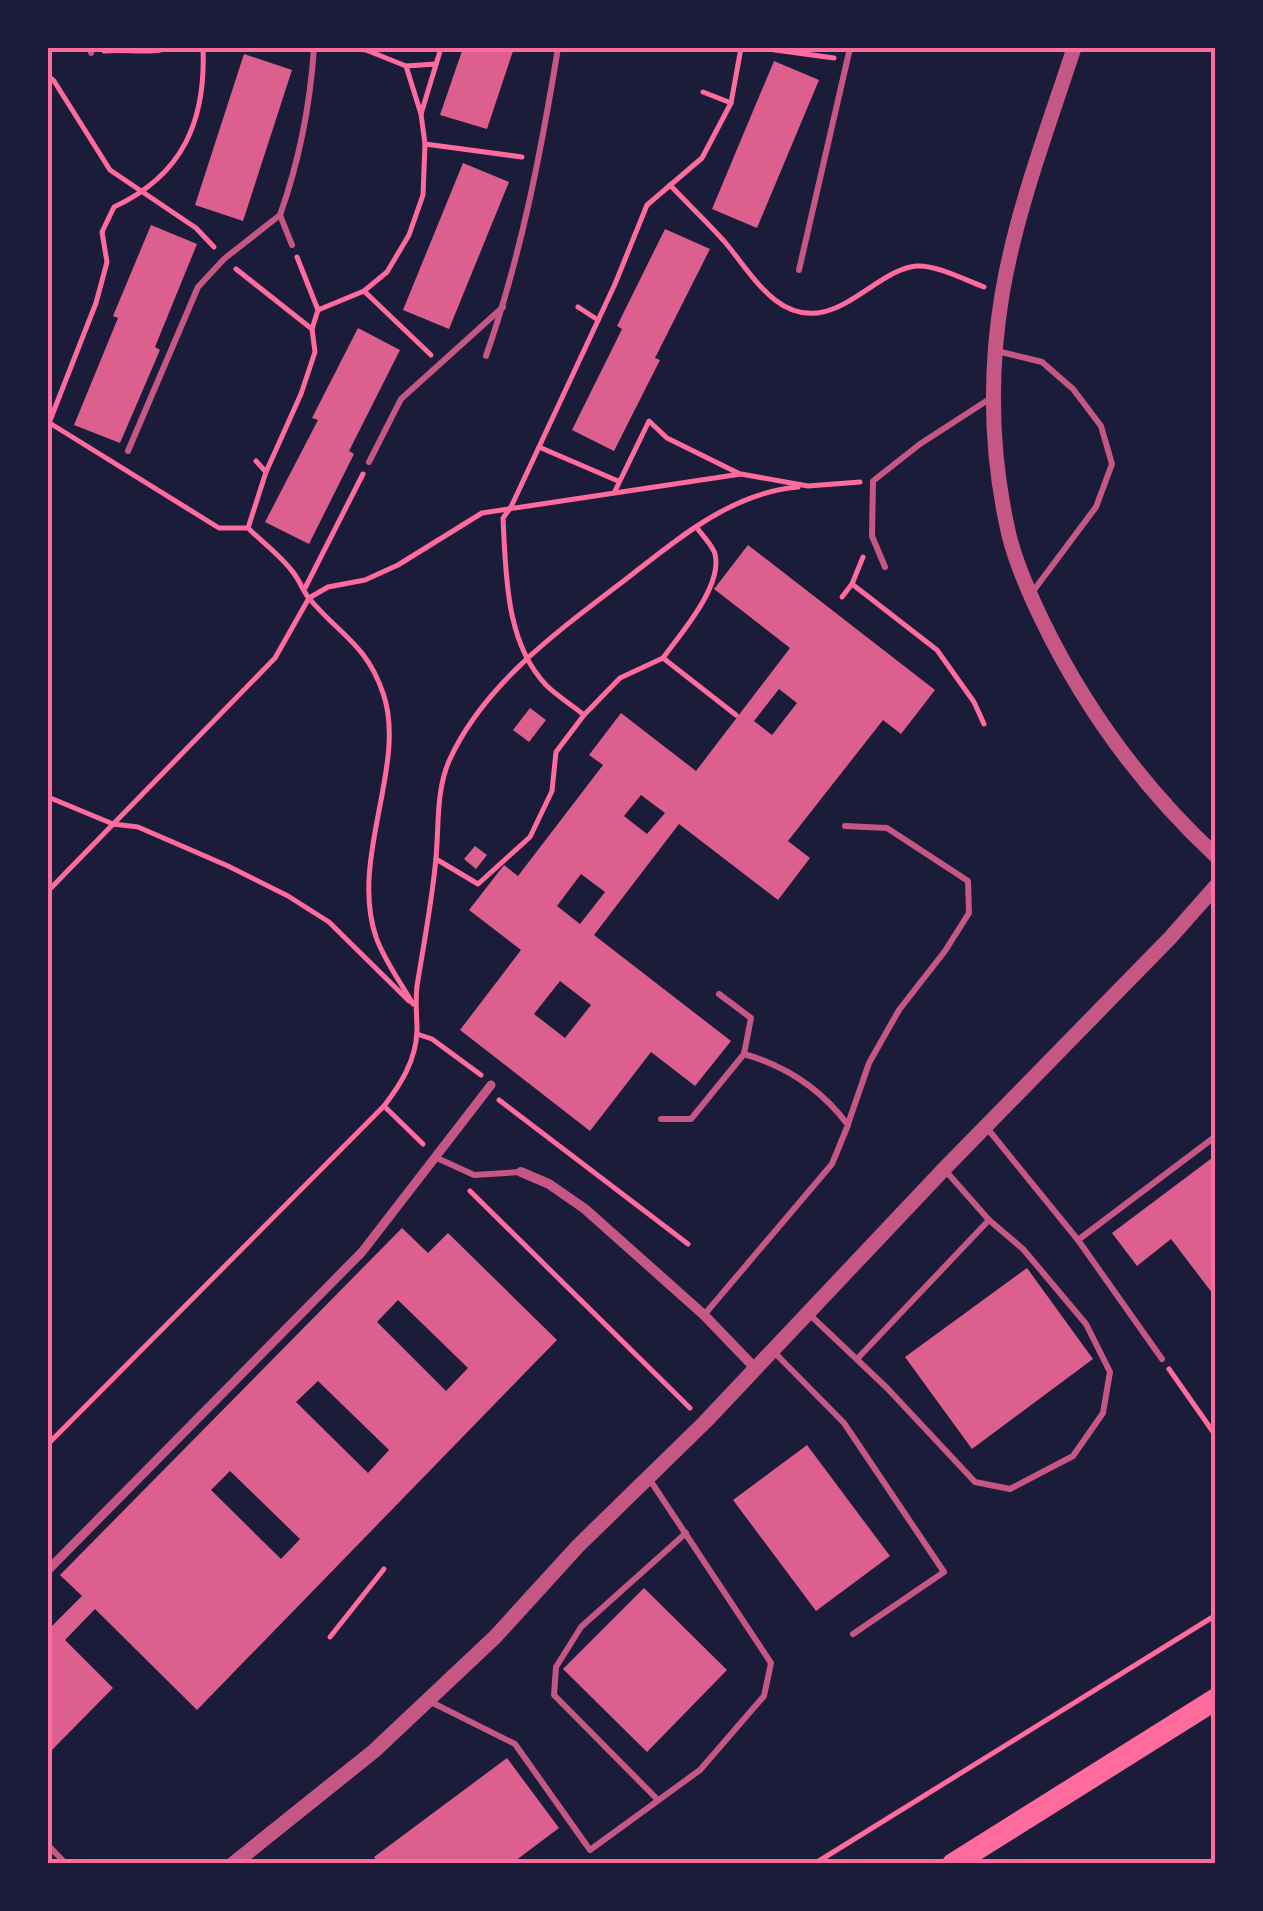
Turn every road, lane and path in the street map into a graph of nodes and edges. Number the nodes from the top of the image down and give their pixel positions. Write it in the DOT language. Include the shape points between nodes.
graph roads {
  1 [pos="169,48"];
  2 [pos="203,48"];
  3 [pos="314,48"];
  4 [pos="347,48"];
  5 [pos="441,48"];
  6 [pos="558,48"];
  7 [pos="741,48"];
  8 [pos="761,48"];
  9 [pos="850,48"];
  10 [pos="1074,48"];
  11 [pos="91,50"];
  12 [pos="847,59"];
  13 [pos="436,64"];
  14 [pos="406,66"];
  15 [pos="48,76"];
  16 [pos="702,92"];
  17 [pos="730,103"];
  18 [pos="421,114"];
  19 [pos="425,144"];
  20 [pos="540,159"];
  21 [pos="143,193"];
  22 [pos="280,215"];
  23 [pos="292,244"];
  24 [pos="224,260"];
  25 [pos="798,270"];
  26 [pos="364,291"];
  27 [pos="504,306"];
  28 [pos="578,307"];
  29 [pos="318,310"];
  30 [pos="598,320"];
  31 [pos="312,330"];
  32 [pos="996,350"];
  33 [pos="486,356"];
  34 [pos="440,364"];
  35 [pos="992,398"];
  36 [pos="48,423"];
  37 [pos="539,447"];
  38 [pos="128,451"];
  39 [pos="256,461"];
  40 [pos="369,462"];
  41 [pos="266,472"];
  42 [pos="741,474"];
  43 [pos="873,481"];
  44 [pos="618,482"];
  45 [pos="808,486"];
  46 [pos="615,491"];
  47 [pos="511,508"];
  48 [pos="248,528"];
  49 [pos="698,528"];
  50 [pos="872,536"];
  51 [pos="885,568"];
  52 [pos="852,584"];
  53 [pos="304,590"];
  54 [pos="1030,595"];
  55 [pos="842,597"];
  56 [pos="309,598"];
  57 [pos="527,656"];
  58 [pos="663,658"];
  59 [pos="584,715"];
  60 [pos="736,715"];
  61 [pos="984,724"];
  62 [pos="48,797"];
  63 [pos="113,824"];
  64 [pos="844,826"];
  65 [pos="1216,856"];
  66 [pos="436,859"];
  67 [pos="1216,886"];
  68 [pos="48,892"];
  69 [pos="719,994"];
  70 [pos="414,1007"];
  71 [pos="417,1034"];
  72 [pos="744,1054"];
  73 [pos="491,1085"];
  74 [pos="384,1106"];
  75 [pos="661,1119"];
  76 [pos="848,1125"];
  77 [pos="986,1127"];
  78 [pos="1216,1136"];
  79 [pos="437,1158"];
  80 [pos="944,1169"];
  81 [pos="521,1172"];
  82 [pos="989,1220"];
  83 [pos="1078,1240"];
  84 [pos="688,1244"];
  85 [pos="808,1313"];
  86 [pos="704,1315"];
  87 [pos="773,1351"];
  88 [pos="856,1359"];
  89 [pos="1162,1359"];
  90 [pos="756,1369"];
  91 [pos="704,1422"];
  92 [pos="1216,1436"];
  93 [pos="48,1444"];
  94 [pos="648,1477"];
  95 [pos="686,1534"];
  96 [pos="384,1569"];
  97 [pos="48,1570"];
  98 [pos="1216,1614"];
  99 [pos="853,1634"];
  100 [pos="330,1638"];
  101 [pos="1216,1699"];
  102 [pos="428,1700"];
  103 [pos="659,1800"];
  104 [pos="48,1846"];
  105 [pos="66,1864"];
  106 [pos="233,1864"];
  107 [pos="814,1864"];
  108 [pos="953,1864"];
  1 -- 11 [label="path"];
  2 -- 21 [label="path" via="204,83 194,124 176,161"];
  3 -- 22 [label="lane" via="310,110"];
  4 -- 14 [label="path"];
  5 -- 13 [label="path"];
  6 -- 20 [label="lane"];
  7 -- 17 [label="path"];
  8 -- 12 [label="path"];
  9 -- 12 [label="lane"];
  10 -- 32 [label="street" via="1018,226"];
  12 -- 25 [label="lane"];
  13 -- 14 [label="path"];
  13 -- 18 [label="path"];
  14 -- 18 [label="path"];
  15 -- 21 [label="path" via="110,170"];
  16 -- 17 [label="path"];
  17 -- 30 [label="path" via="702,158 646,205"];
  18 -- 19 [label="path"];
  19 -- 20 [label="path"];
  19 -- 26 [label="path" via="423,195 409,235 387,272"];
  20 -- 27 [label="lane"];
  21 -- 24 [label="path" via="196,228"];
  21 -- 36 [label="path" via="114,206 102,232 107,262 96,304"];
  22 -- 23 [label="lane"];
  22 -- 24 [label="lane"];
  23 -- 29 [label="path"];
  24 -- 31 [label="path"];
  24 -- 38 [label="lane" via="198,286"];
  26 -- 29 [label="path"];
  26 -- 34 [label="path"];
  27 -- 33 [label="lane"];
  27 -- 34 [label="lane"];
  28 -- 30 [label="path"];
  29 -- 31 [label="path"];
  30 -- 37 [label="path"];
  31 -- 41 [label="path" via="315,352"];
  32 -- 35 [label="street"];
  32 -- 54 [label="lane" via="1042,362 1072,389 1101,426 1112,464 1096,507"];
  34 -- 40 [label="lane" via="402,399"];
  35 -- 43 [label="lane"];
  35 -- 54 [label="street" via="1009,536"];
  36 -- 48 [label="path" via="219,528"];
  37 -- 44 [label="path"];
  37 -- 47 [label="path"];
  39 -- 41 [label="path"];
  40 -- 53 [label="path"];
  41 -- 48 [label="path"];
  42 -- 44 [label="path" via="667,438 649,422"];
  42 -- 45 [label="path"];
  42 -- 46 [label="path"];
  43 -- 45 [label="path"];
  43 -- 50 [label="lane"];
  44 -- 46 [label="path"];
  45 -- 49 [label="path" via="779,488 722,508"];
  46 -- 47 [label="path"];
  47 -- 56 [label="path" via="482,513 398,564"];
  47 -- 57 [label="path" via="503,518 507,588"];
  48 -- 53 [label="path"];
  49 -- 57 [label="path"];
  49 -- 58 [label="path" via="716,552 715,574"];
  50 -- 51 [label="lane"];
  50 -- 52 [label="path"];
  52 -- 55 [label="path"];
  52 -- 61 [label="path" via="938,650"];
  53 -- 56 [label="path"];
  54 -- 65 [label="street" via="1101,726"];
  56 -- 63 [label="path" via="275,658"];
  56 -- 70 [label="path" via="371,664 384,697 390,740 369,868 372,915 376,938"];
  57 -- 59 [label="path" via="546,684"];
  57 -- 66 [label="path" via="448,762"];
  58 -- 59 [label="path" via="620,678"];
  58 -- 60 [label="path"];
  59 -- 66 [label="path" via="556,752 552,791 530,837 478,884"];
  62 -- 63 [label="path"];
  63 -- 68 [label="path"];
  63 -- 70 [label="path" via="138,827 288,896 328,922"];
  64 -- 76 [label="lane" via="887,828 968,881 969,913 868,1063"];
  66 -- 70 [label="path"];
  67 -- 77 [label="street"];
  69 -- 72 [label="lane" via="751,1018"];
  70 -- 71 [label="path"];
  71 -- 73 [label="path"];
  71 -- 74 [label="path" via="404,1080"];
  72 -- 75 [label="lane" via="690,1119"];
  72 -- 76 [label="lane" via="774,1063 831,1102"];
  73 -- 79 [label="street"];
  73 -- 84 [label="path" via="503,1105"];
  74 -- 79 [label="path"];
  74 -- 93 [label="path"];
  76 -- 86 [label="lane" via="832,1164"];
  77 -- 80 [label="street"];
  77 -- 83 [label="lane"];
  78 -- 83 [label="lane"];
  79 -- 81 [label="lane" via="474,1174"];
  79 -- 91 [label="path"];
  79 -- 97 [label="street" via="362,1252"];
  80 -- 82 [label="lane"];
  80 -- 85 [label="street"];
  81 -- 86 [label="street" via="585,1208"];
  82 -- 88 [label="lane"];
  82 -- 88 [label="lane" via="1023,1249 1086,1324 1110,1372 1103,1413 1073,1456 1010,1489 975,1482"];
  83 -- 89 [label="lane"];
  85 -- 87 [label="street"];
  85 -- 88 [label="lane"];
  86 -- 90 [label="street"];
  87 -- 90 [label="street"];
  87 -- 99 [label="lane" via="844,1423 944,1572"];
  89 -- 92 [label="path"];
  90 -- 91 [label="street"];
  91 -- 94 [label="street"];
  94 -- 95 [label="lane"];
  94 -- 102 [label="street"];
  95 -- 103 [label="lane" via="770,1663 764,1696 700,1770"];
  95 -- 103 [label="lane" via="581,1627 556,1667 554,1695"];
  96 -- 100 [label="path"];
  98 -- 107 [label="path"];
  101 -- 108 [label="highway"];
  102 -- 103 [label="lane" via="515,1744 590,1850"];
  102 -- 106 [label="street"];
  104 -- 105 [label="lane"];
}
